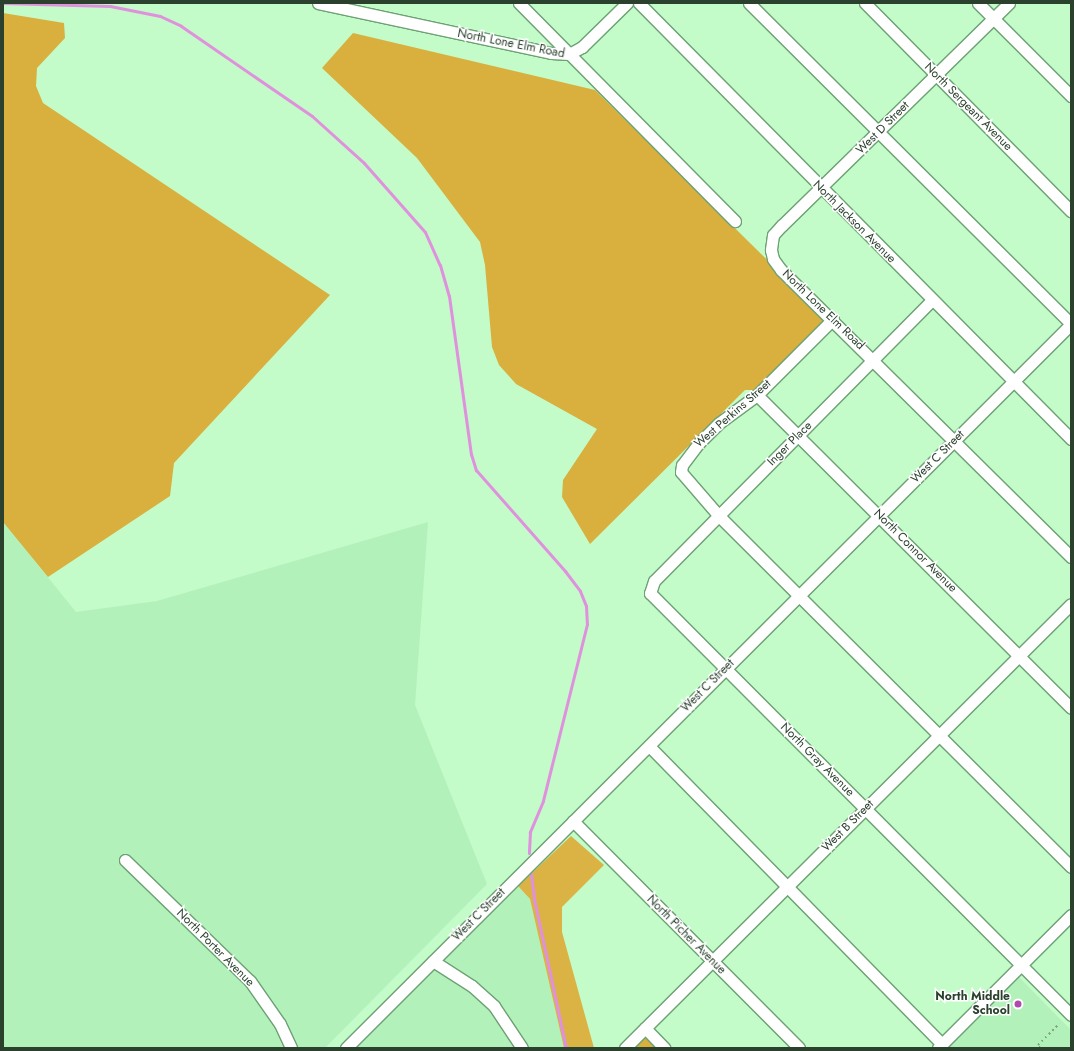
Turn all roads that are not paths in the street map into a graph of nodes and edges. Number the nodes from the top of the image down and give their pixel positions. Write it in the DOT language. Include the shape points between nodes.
graph roads {
  1 [pos="318,3"];
  2 [pos="519,3"];
  3 [pos="626,3"];
  4 [pos="639,3"];
  5 [pos="748,3"];
  6 [pos="865,3"];
  7 [pos="978,3"];
  8 [pos="1009,3"];
  9 [pos="994,19"];
  10 [pos="569,54"];
  11 [pos="936,75"];
  12 [pos="1071,96"];
  13 [pos="879,132"];
  14 [pos="822,189"];
  15 [pos="1071,211"];
  16 [pos="735,220"];
  17 [pos="773,259"];
  18 [pos="932,300"];
  19 [pos="833,319"];
  20 [pos="1071,324"];
  21 [pos="874,359"];
  22 [pos="1013,381"];
  23 [pos="757,395"];
  24 [pos="800,435"];
  25 [pos="1071,439"];
  26 [pos="955,440"];
  27 [pos="880,515"];
  28 [pos="719,516"];
  29 [pos="1071,557"];
  30 [pos="650,589"];
  31 [pos="799,596"];
  32 [pos="1071,604"];
  33 [pos="1019,655"];
  34 [pos="725,670"];
  35 [pos="1071,708"];
  36 [pos="939,736"];
  37 [pos="649,746"];
  38 [pos="865,809"];
  39 [pos="573,821"];
  40 [pos="125,860"];
  41 [pos="1071,867"];
  42 [pos="787,886"];
  43 [pos="1071,915"];
  44 [pos="433,961"];
  45 [pos="712,961"];
  46 [pos="1021,966"];
  47 [pos="1071,1015"];
  48 [pos="645,1028"];
  49 [pos="940,1046"];
  50 [pos="291,1048"];
  51 [pos="346,1048"];
  52 [pos="522,1048"];
  53 [pos="625,1048"];
  54 [pos="664,1048"];
  55 [pos="799,1048"];
  1 -- 10 [label="street, North Lone Elm Road" via="551,53"];
  2 -- 10 [label="street"];
  3 -- 10 [label="street" via="582,47"];
  4 -- 14 [label="street, North Jackson Avenue"];
  5 -- 13 [label="street"];
  6 -- 11 [label="street, North Sergeant Avenue"];
  7 -- 9 [label="street"];
  8 -- 9 [label="street, West D Street"];
  9 -- 11 [label="street, West D Street"];
  9 -- 12 [label="street"];
  10 -- 16 [label="street, North Lone Elm Road"];
  11 -- 13 [label="street, West D Street"];
  11 -- 15 [label="street, North Sergeant Avenue"];
  13 -- 14 [label="street, West D Street"];
  13 -- 20 [label="street"];
  14 -- 17 [label="street, West D Street" via="774,234 771,250"];
  14 -- 18 [label="street, North Jackson Avenue"];
  17 -- 19 [label="street, North Lone Elm Road"];
  18 -- 21 [label="street, Inger Place"];
  18 -- 22 [label="street, North Jackson Avenue"];
  19 -- 21 [label="street, North Lone Elm Road"];
  19 -- 23 [label="street, West Perkins Street"];
  20 -- 22 [label="street, West C Street"];
  21 -- 24 [label="street, Inger Place"];
  21 -- 26 [label="street, North Lone Elm Road"];
  22 -- 25 [label="street, North Jackson Avenue"];
  22 -- 26 [label="street, West C Street"];
  23 -- 24 [label="street, North Connor Avenue"];
  23 -- 28 [label="street, West Perkins Street" via="719,423 682,465 684,477"];
  24 -- 27 [label="street, North Connor Avenue"];
  24 -- 28 [label="street, Inger Place"];
  26 -- 27 [label="street, West C Street"];
  26 -- 29 [label="street, North Lone Elm Road"];
  27 -- 31 [label="street, West C Street"];
  27 -- 33 [label="street, North Connor Avenue"];
  28 -- 30 [label="street, Inger Place" via="652,583"];
  28 -- 31 [label="street"];
  30 -- 34 [label="street, North Gray Avenue" via="653,598"];
  31 -- 34 [label="street, West C Street"];
  31 -- 36 [label="street"];
  32 -- 33 [label="street, West B Street"];
  33 -- 35 [label="street, North Connor Avenue"];
  33 -- 36 [label="street, West B Street"];
  34 -- 37 [label="street, West C Street"];
  34 -- 38 [label="street, North Gray Avenue"];
  36 -- 38 [label="street, West B Street"];
  36 -- 41 [label="street"];
  37 -- 39 [label="street, West C Street"];
  37 -- 42 [label="street"];
  38 -- 42 [label="street, West B Street"];
  38 -- 46 [label="street, North Gray Avenue"];
  39 -- 44 [label="street, West C Street"];
  39 -- 45 [label="street, North Picher Avenue"];
  40 -- 50 [label="street, North Porter Avenue" via="250,981 280,1024"];
  42 -- 45 [label="street, West B Street"];
  42 -- 49 [label="street"];
  43 -- 46 [label="street"];
  44 -- 51 [label="street, West C Street"];
  44 -- 52 [label="street" via="472,986 494,1006"];
  45 -- 48 [label="street, West B Street"];
  45 -- 55 [label="street, North Picher Avenue"];
  46 -- 47 [label="street, North Gray Avenue"];
  46 -- 49 [label="street"];
  48 -- 53 [label="street, West B Street"];
  48 -- 54 [label="street"];
}
